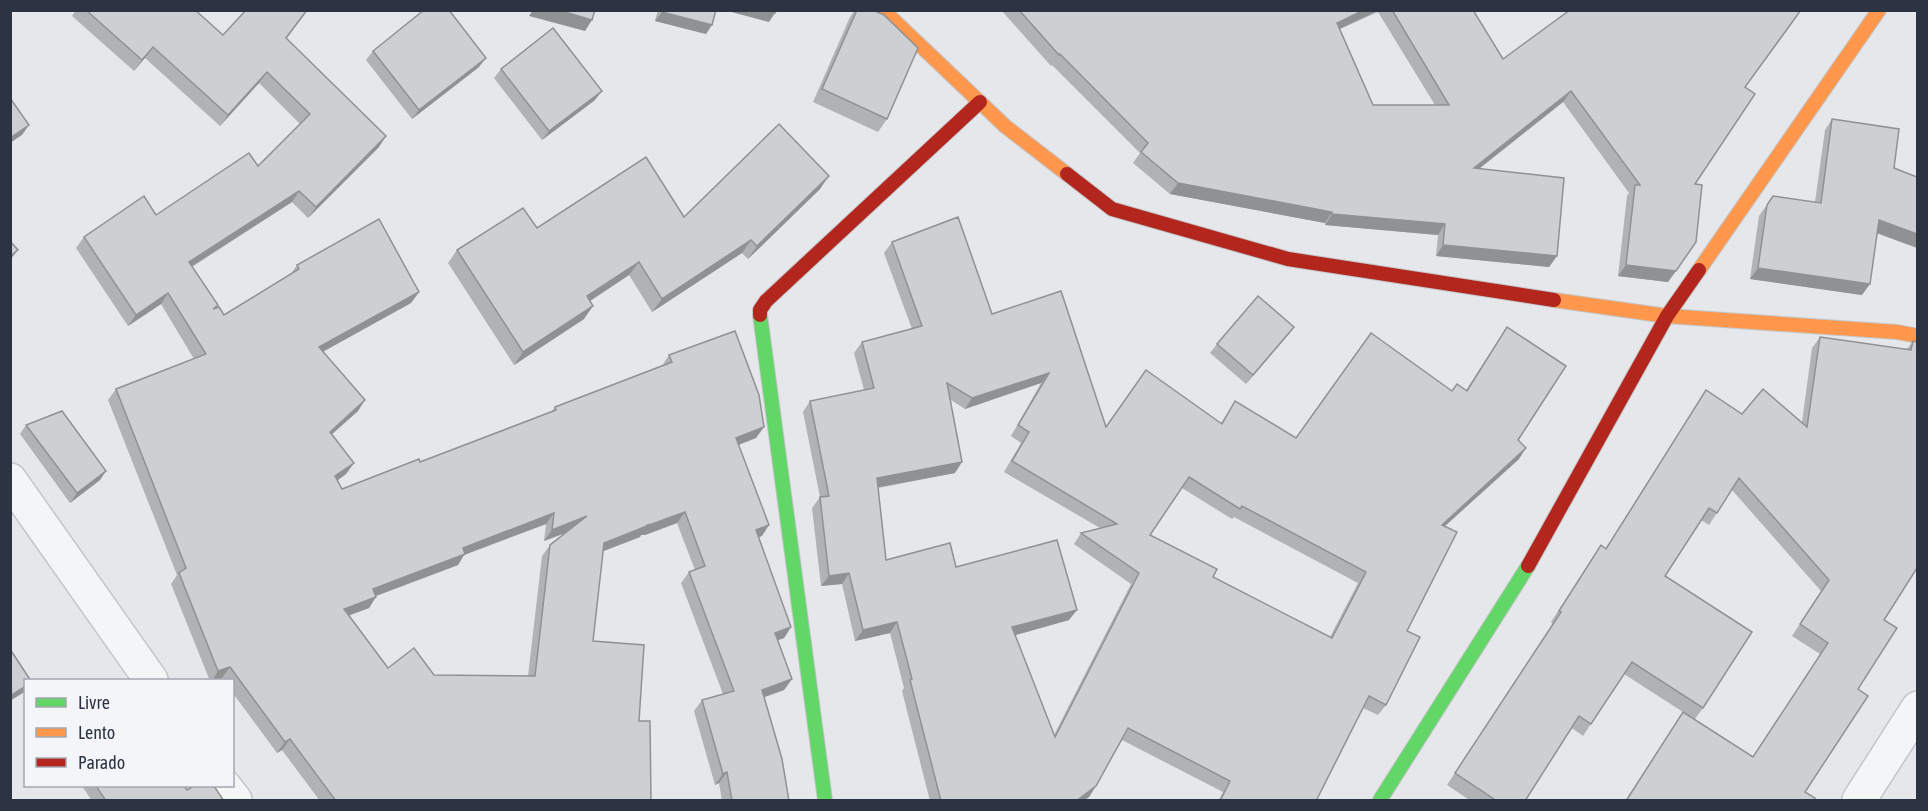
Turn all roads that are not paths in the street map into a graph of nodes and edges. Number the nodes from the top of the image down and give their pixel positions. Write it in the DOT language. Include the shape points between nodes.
graph roads {
  1 [pos="883,10"];
  2 [pos="1879,10"];
  3 [pos="980,102"];
  4 [pos="1667,316"];
  5 [pos="1917,336"];
  6 [pos="10,480"];
  7 [pos="150,679"];
  8 [pos="1917,708"];
  9 [pos="225,787"];
  10 [pos="235,801"];
  11 [pos="825,801"];
  12 [pos="1380,801"];
  13 [pos="1859,801"];
  1 -- 3 [label="street"];
  2 -- 4 [label="street"];
  3 -- 4 [label="street" via="1112,209 1288,259"];
  3 -- 11 [label="street" via="760,310"];
  4 -- 5 [label="street"];
  4 -- 12 [label="street" via="1522,577"];
  6 -- 7 [label="street"];
  8 -- 13 [label="street"];
  9 -- 10 [label="street"];
}
